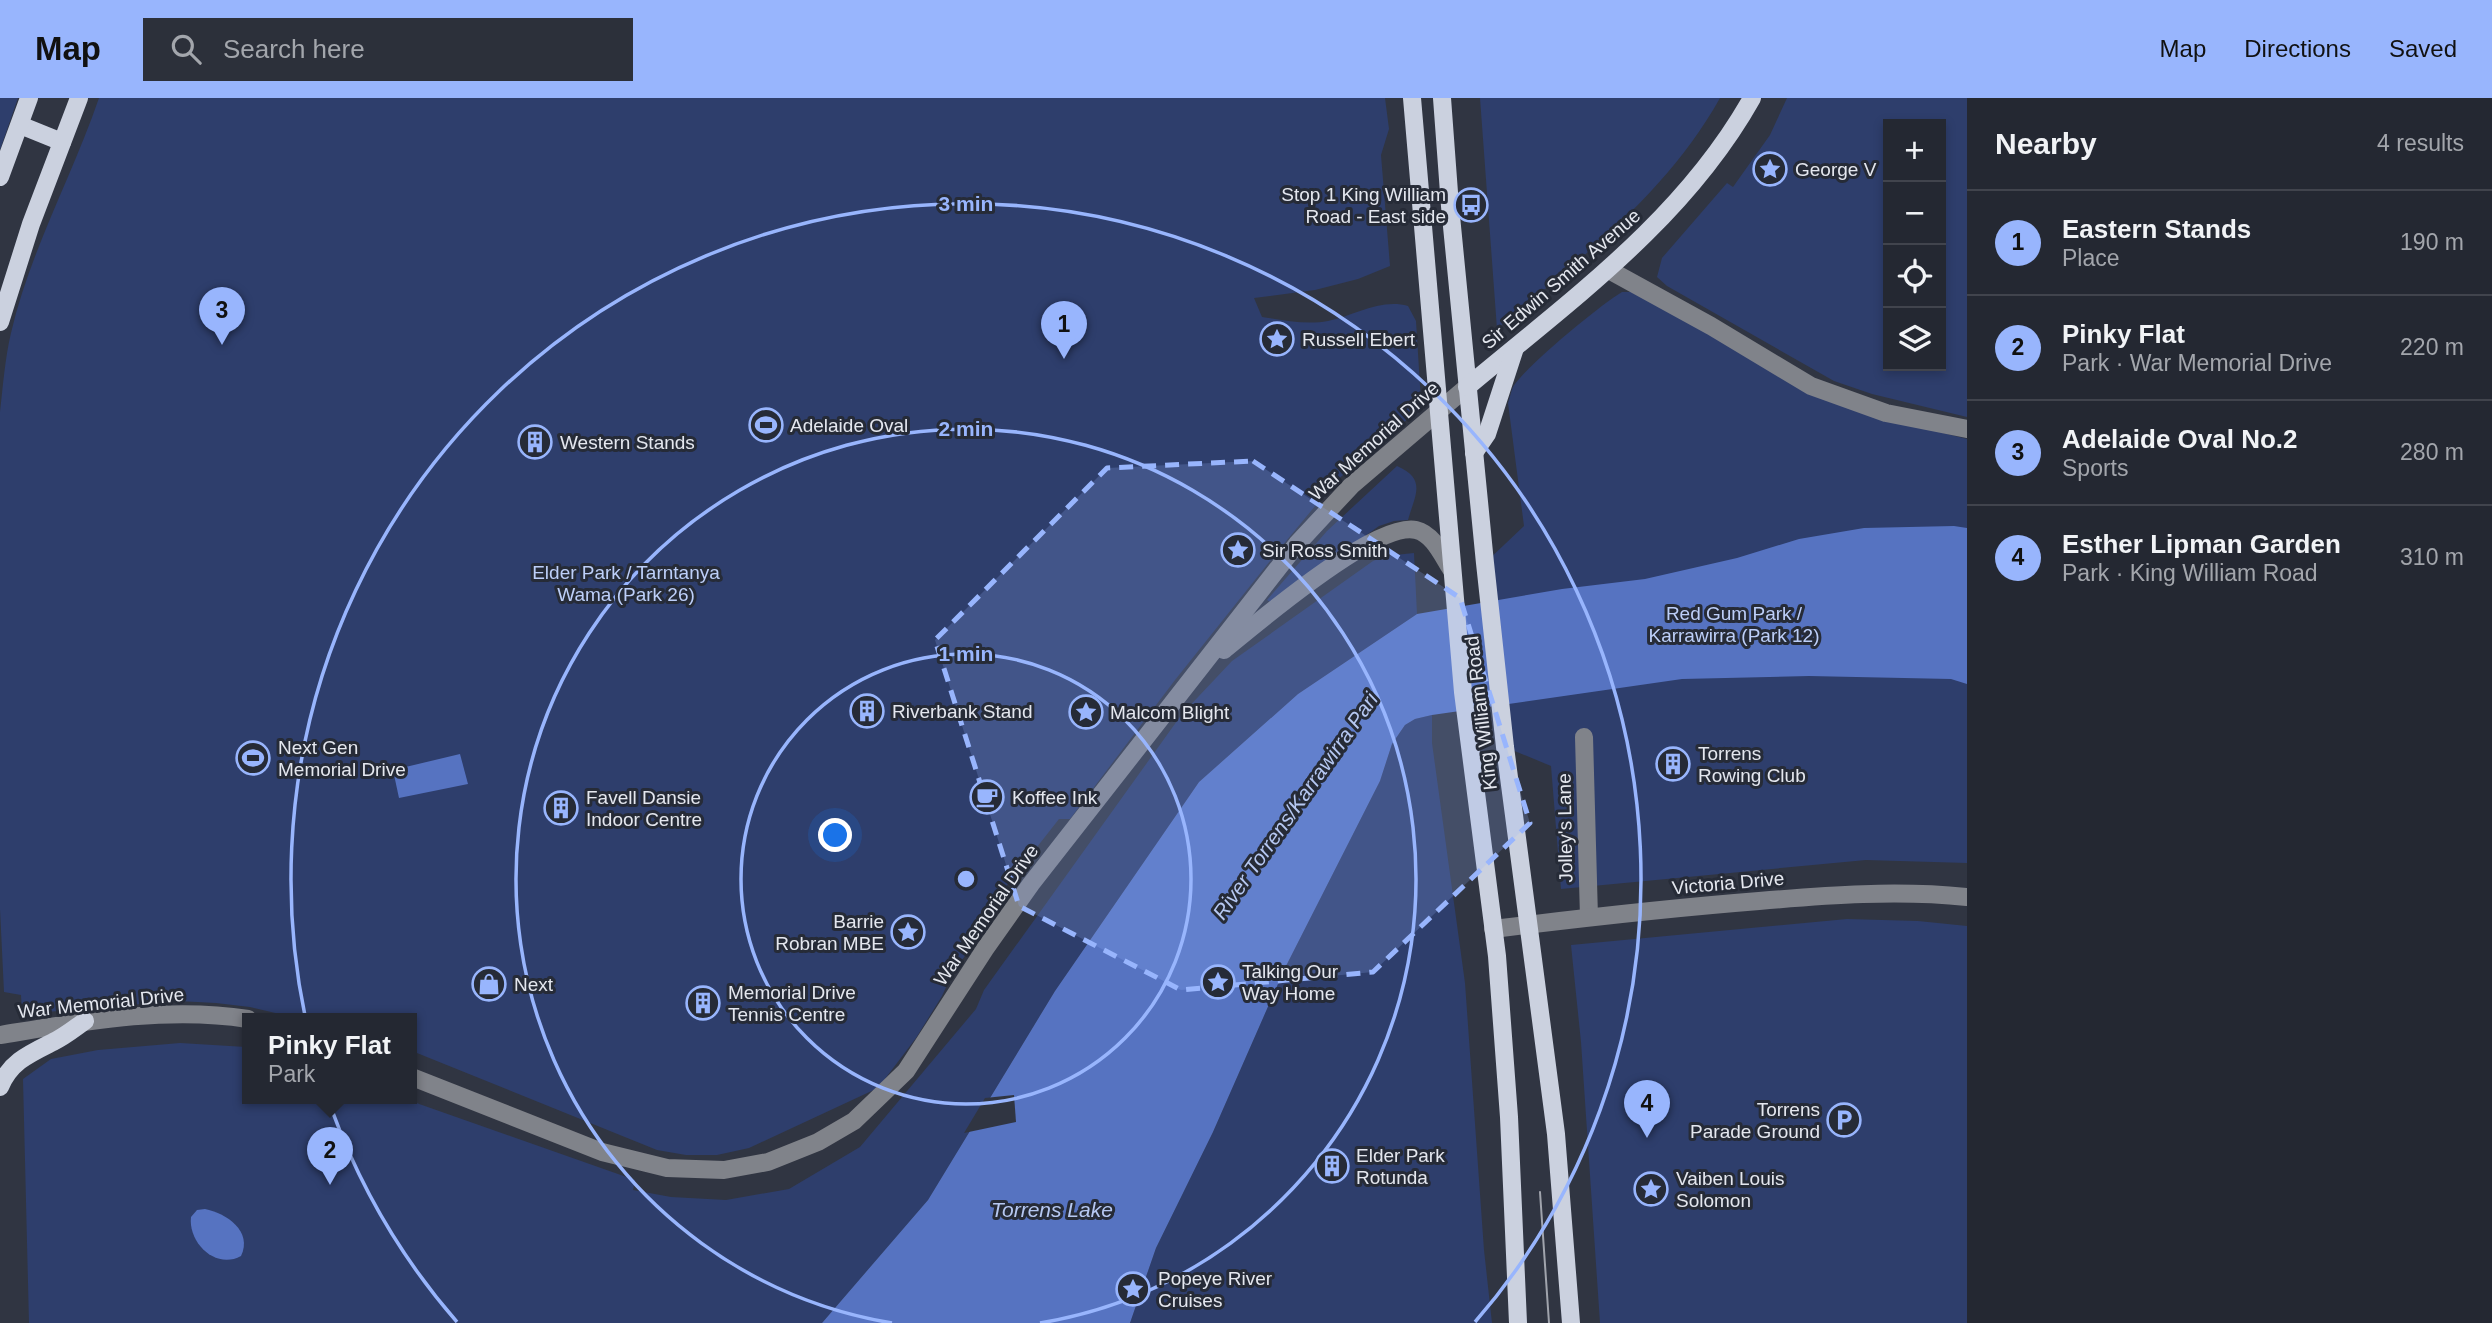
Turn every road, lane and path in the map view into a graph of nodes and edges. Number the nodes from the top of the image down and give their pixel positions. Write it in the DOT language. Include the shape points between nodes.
graph roads {
  1 [pos="29,98"];
  2 [pos="79,98"];
  3 [pos="1412,98"];
  4 [pos="1442,98"];
  5 [pos="1752,98"];
  6 [pos="20,125"];
  7 [pos="62,142"];
  8 [pos="0,177"];
  9 [pos="1609,270"];
  10 [pos="0,322"];
  11 [pos="1516,345"];
  12 [pos="1467,387"];
  13 [pos="1438,412"];
  14 [pos="1967,429"];
  15 [pos="1474,453"];
  16 [pos="1451,569"];
  17 [pos="1195,673"];
  18 [pos="1584,737"];
  19 [pos="1967,897"];
  20 [pos="1589,917"];
  21 [pos="1528,925"];
  22 [pos="1493,929"];
  23 [pos="242,1018"];
  24 [pos="85,1021"];
  25 [pos="0,1035"];
  26 [pos="417,1079"];
  27 [pos="0,1087"];
  28 [pos="1518,1323"];
  29 [pos="1571,1323"];
  1 -- 6 [label="main road"];
  2 -- 7 [label="main road"];
  3 -- 13 [label="main road, King William Road"];
  4 -- 12 [label="main road, King William Road"];
  5 -- 9 [label="main road, Sir Edwin Smith Avenue" via="1703,173"];
  6 -- 7 [label="main road"];
  6 -- 8 [label="main road"];
  7 -- 10 [label="main road"];
  9 -- 11 [label="main road, Sir Edwin Smith Avenue"];
  9 -- 14 [label="street" via="1811,386 1886,412"];
  11 -- 12 [label="main road, Sir Edwin Smith Avenue"];
  11 -- 15 [label="main road" via="1487,434"];
  12 -- 13 [label="street, War Memorial Drive"];
  12 -- 15 [label="main road, King William Road"];
  13 -- 16 [label="main road, King William Road"];
  13 -- 17 [label="street, War Memorial Drive" via="1322,516"];
  15 -- 21 [label="main road, King William Road"];
  16 -- 17 [label="street" via="1423,533 1408,529 1391,532 1338,563"];
  16 -- 22 [label="main road, King William Road"];
  17 -- 26 [label="street, War Memorial Drive" via="1031,884 906,1071 854,1121 818,1142 743,1168 667,1168 602,1152"];
  18 -- 20 [label="street, Jolley's Lane"];
  19 -- 20 [label="street, Victoria Drive" via="1856,893"];
  20 -- 21 [label="street, Victoria Drive"];
  21 -- 22 [label="street, Victoria Drive"];
  21 -- 29 [label="main road, King William Road" via="1556,1134"];
  22 -- 28 [label="main road, King William Road" via="1509,1117"];
  23 -- 24 [label="street, War Memorial Drive" via="201,1014"];
  24 -- 25 [label="street, War Memorial Drive"];
  24 -- 27 [label="main road" via="20,1060"];
}
